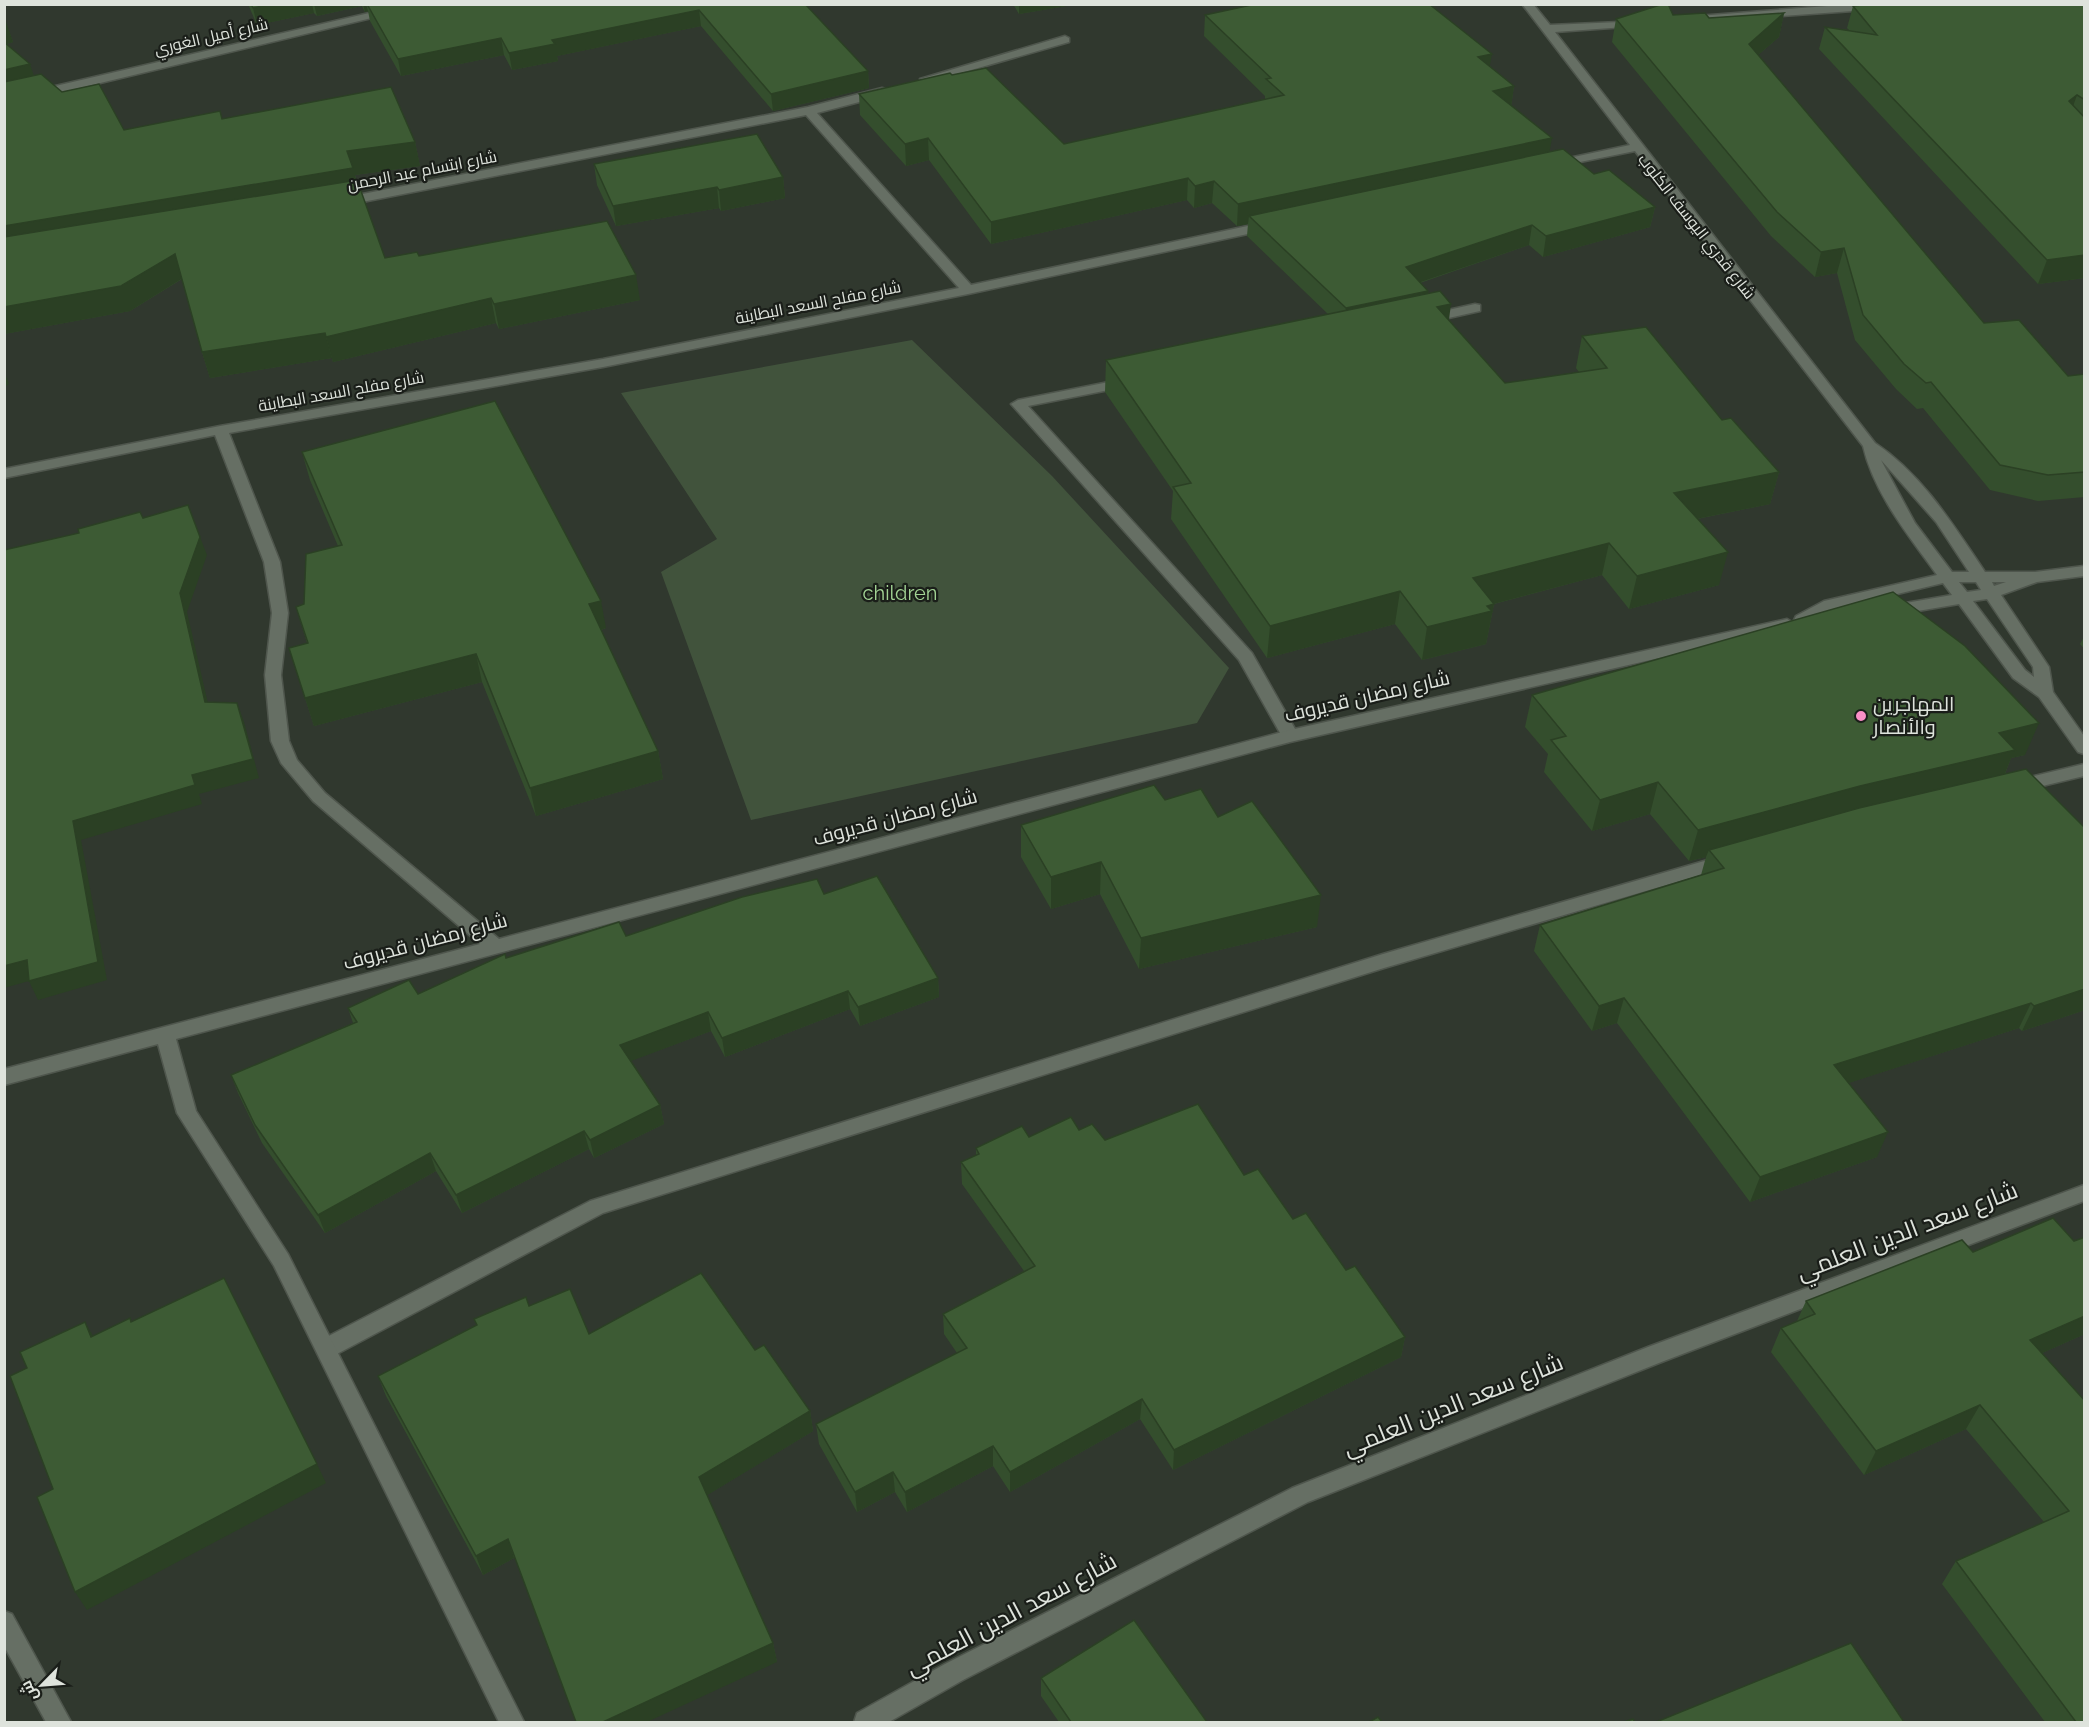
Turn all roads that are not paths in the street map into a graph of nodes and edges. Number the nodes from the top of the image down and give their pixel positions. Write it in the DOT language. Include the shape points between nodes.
graph roads {
  1 [pos="425,4"];
  2 [pos="1527,4"];
  3 [pos="1910,4"];
  4 [pos="1676,20"];
  5 [pos="1653,22"];
  6 [pos="1548,29"];
  7 [pos="1065,40"];
  8 [pos="4,102"];
  9 [pos="809,111"];
  10 [pos="1636,147"];
  11 [pos="1542,167"];
  12 [pos="330,204"];
  13 [pos="1284,223"];
  14 [pos="968,290"];
  15 [pos="1475,308"];
  16 [pos="1407,323"];
  17 [pos="1145,378"];
  18 [pos="220,430"];
  19 [pos="1870,447"];
  20 [pos="4,474"];
  21 [pos="2085,571"];
  22 [pos="1977,575"];
  23 [pos="1948,577"];
  24 [pos="2035,577"];
  25 [pos="1991,592"];
  26 [pos="1962,596"];
  27 [pos="1876,614"];
  28 [pos="1802,620"];
  29 [pos="1834,620"];
  30 [pos="2045,693"];
  31 [pos="1290,736"];
  32 [pos="2085,748"];
  33 [pos="2085,770"];
  34 [pos="1995,791"];
  35 [pos="1747,854"];
  36 [pos="494,945"];
  37 [pos="165,1035"];
  38 [pos="4,1077"];
  39 [pos="2085,1193"];
  40 [pos="327,1348"];
  41 [pos="4,1622"];
  42 [pos="59,1722"];
  43 [pos="512,1722"];
  44 [pos="866,1722"];
  1 -- 8 [label="street, شارع أميل الغوري"];
  2 -- 6 [label="street, شارع قدري اليوسف الكلوب"];
  3 -- 4 [label="street"];
  5 -- 6 [label="street"];
  6 -- 10 [label="street, شارع قدري اليوسف الكلوب"];
  7 -- 9 [label="street, شارع ابتسام عبد الرحمن"];
  9 -- 12 [label="street, شارع ابتسام عبد الرحمن"];
  9 -- 14 [label="street"];
  10 -- 11 [label="street"];
  10 -- 19 [label="street, شارع قدري اليوسف الكلوب"];
  13 -- 14 [label="street, شارع مفلح السعد البطاينة"];
  14 -- 18 [label="street, شارع مفلح السعد البطاينة" via="603,363"];
  15 -- 16 [label="street"];
  17 -- 31 [label="street" via="1018,404 1246,657"];
  18 -- 20 [label="street, شارع مفلح السعد البطاينة"];
  18 -- 36 [label="street" via="272,561 280,613 273,675 280,741 290,764 319,797"];
  19 -- 22 [label="street, شارع قدري اليوسف الكلوب" via="1891,460 1941,519"];
  19 -- 23 [label="street, شارع قدري اليوسف الكلوب" via="1874,463 1908,524"];
  21 -- 24 [label="street"];
  22 -- 23 [label="street, شارع رمضان قديروف"];
  22 -- 24 [label="street, شارع رمضان قديروف"];
  22 -- 25 [label="street, شارع قدري اليوسف الكلوب"];
  23 -- 26 [label="street, شارع قدري اليوسف الكلوب"];
  23 -- 28 [label="street, شارع رمضان قديروف" via="1830,605"];
  24 -- 25 [label="street"];
  25 -- 26 [label="street"];
  25 -- 30 [label="street, شارع قدري اليوسف الكلوب" via="2041,667"];
  26 -- 27 [label="street"];
  26 -- 30 [label="street, شارع قدري اليوسف الكلوب" via="2019,674"];
  28 -- 29 [label="street, شارع رمضان قديروف"];
  28 -- 31 [label="street, شارع رمضان قديروف"];
  30 -- 32 [label="street, شارع قدري اليوسف الكلوب"];
  31 -- 36 [label="street, شارع رمضان قديروف"];
  33 -- 34 [label="street"];
  35 -- 40 [label="street" via="1383,961 597,1207"];
  36 -- 37 [label="street, شارع رمضان قديروف"];
  37 -- 38 [label="street, شارع رمضان قديروف"];
  37 -- 40 [label="street" via="187,1113 281,1260"];
  39 -- 44 [label="street, شارع سعد الدين العلمي" via="1656,1354 1300,1495 954,1672"];
  40 -- 43 [label="street"];
  41 -- 42 [label="street"];
}
